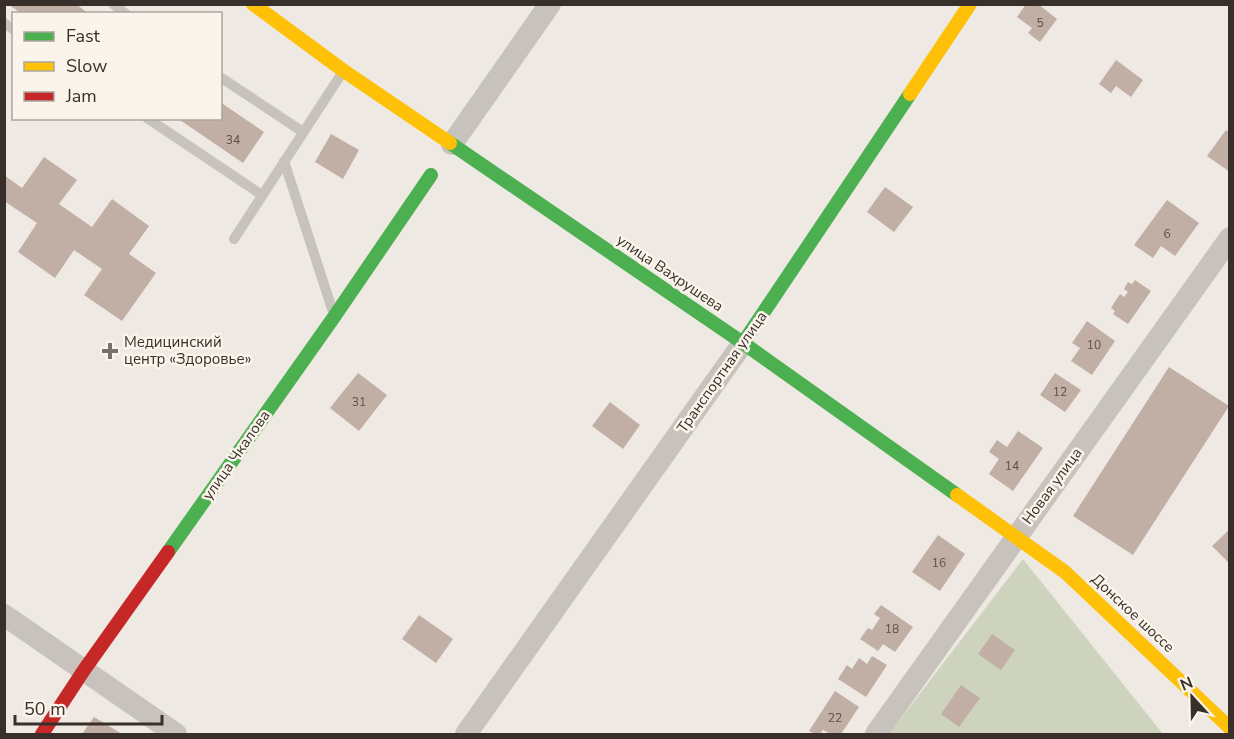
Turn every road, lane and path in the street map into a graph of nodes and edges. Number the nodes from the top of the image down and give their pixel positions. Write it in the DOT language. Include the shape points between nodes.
graph roads {
  1 [pos="253,4"];
  2 [pos="550,4"];
  3 [pos="970,4"];
  4 [pos="272,11"];
  5 [pos="344,71"];
  6 [pos="222,78"];
  7 [pos="150,120"];
  8 [pos="303,132"];
  9 [pos="452,144"];
  10 [pos="284,161"];
  11 [pos="431,175"];
  12 [pos="262,195"];
  13 [pos="1230,238"];
  14 [pos="234,239"];
  15 [pos="334,317"];
  16 [pos="743,343"];
  17 [pos="1016,536"];
  18 [pos="1065,572"];
  19 [pos="4,615"];
  20 [pos="84,670"];
  21 [pos="1230,728"];
  22 [pos="42,735"];
  23 [pos="176,735"];
  24 [pos="466,735"];
  25 [pos="876,735"];
  1 -- 4 [label="main road, улица Вахрушева"];
  2 -- 9 [label="street"];
  3 -- 16 [label="main road, Транспортная улица"];
  4 -- 5 [label="main road, улица Вахрушева"];
  5 -- 8 [label="lane"];
  5 -- 9 [label="main road, улица Вахрушева"];
  6 -- 8 [label="lane"];
  7 -- 12 [label="lane"];
  8 -- 10 [label="lane"];
  9 -- 16 [label="main road, улица Вахрушева"];
  10 -- 12 [label="lane"];
  10 -- 15 [label="lane"];
  11 -- 15 [label="main road, улица Чкалова"];
  12 -- 14 [label="lane"];
  13 -- 17 [label="street, Новая улица"];
  15 -- 20 [label="main road, улица Чкалова"];
  16 -- 17 [label="main road, улица Вахрушева"];
  16 -- 24 [label="street, Транспортная улица"];
  17 -- 18 [label="main road, улица Вахрушева"];
  17 -- 25 [label="street, Новая улица"];
  18 -- 21 [label="main road, Донское шоссе"];
  19 -- 20 [label="street"];
  20 -- 22 [label="main road, улица Чкалова"];
  20 -- 23 [label="street"];
}
